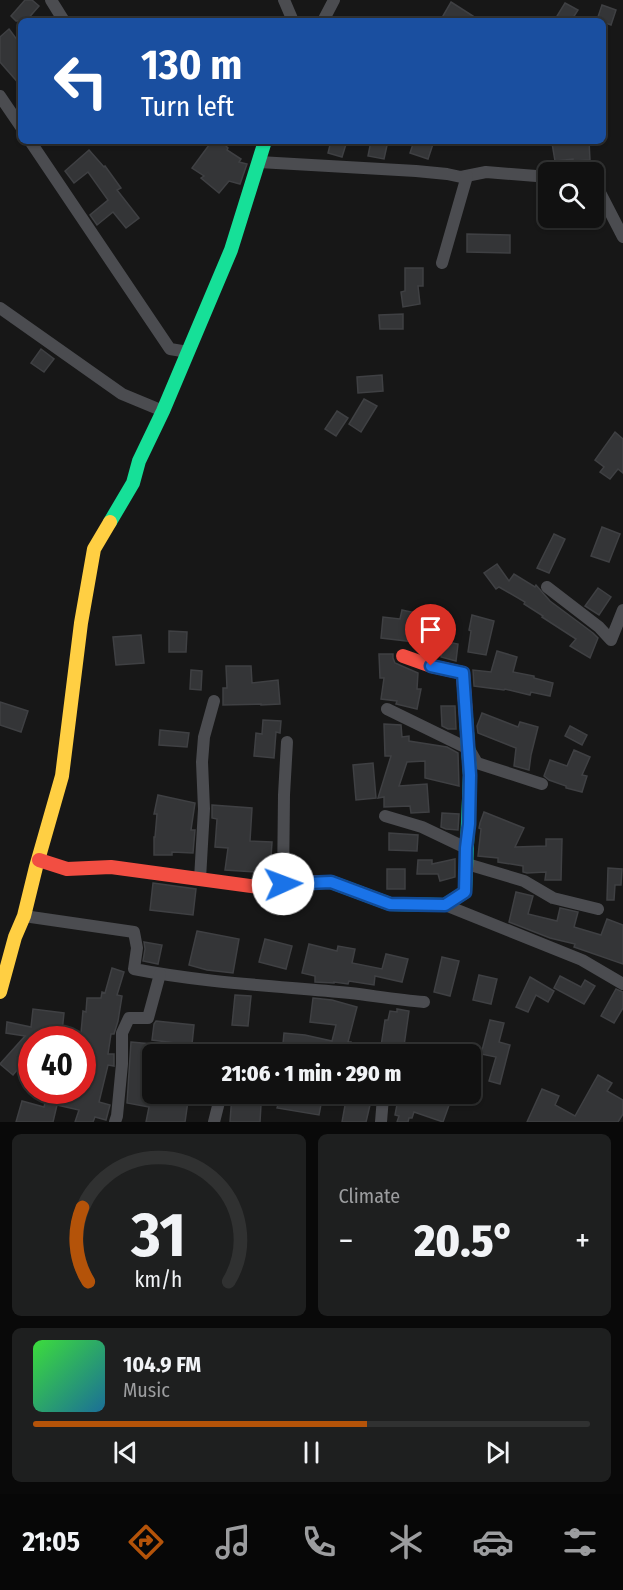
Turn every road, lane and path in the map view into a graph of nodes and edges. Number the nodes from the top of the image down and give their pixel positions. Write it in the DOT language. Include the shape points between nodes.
graph roads {
  1 [pos="51,0"];
  2 [pos="284,0"];
  3 [pos="334,0"];
  4 [pos="61,18"];
  5 [pos="292,18"];
  6 [pos="325,18"];
  7 [pos="0,96"];
  8 [pos="18,123"];
  9 [pos="32,144"];
  10 [pos="264,144"];
  11 [pos="259,162"];
  12 [pos="467,176"];
  13 [pos="538,176"];
  14 [pos="604,200"];
  15 [pos="623,237"];
  16 [pos="442,263"];
  17 [pos="0,308"];
  18 [pos="188,352"];
  19 [pos="163,411"];
  20 [pos="547,587"];
  21 [pos="623,610"];
  22 [pos="403,656"];
  23 [pos="214,701"];
  24 [pos="387,709"];
  25 [pos="287,742"];
  26 [pos="469,749"];
  27 [pos="542,784"];
  28 [pos="385,816"];
  29 [pos="466,848"];
  30 [pos="39,860"];
  31 [pos="467,864"];
  32 [pos="200,879"];
  33 [pos="283,884"];
  34 [pos="445,905"];
  35 [pos="598,909"];
  36 [pos="24,916"];
  37 [pos="160,974"];
  38 [pos="623,984"];
  39 [pos="0,992"];
  40 [pos="424,1002"];
  41 [pos="218,1104"];
  42 [pos="382,1104"];
  43 [pos="115,1122"];
  44 [pos="214,1122"];
  45 [pos="381,1122"];
  1 -- 4 [label="street"];
  2 -- 5 [label="street"];
  3 -- 6 [label="street"];
  7 -- 8 [label="street"];
  9 -- 18 [label="street" via="170,349"];
  10 -- 11 [label="street"];
  11 -- 12 [label="street"];
  11 -- 18 [label="street" via="231,250"];
  12 -- 13 [label="street" via="486,172"];
  12 -- 16 [label="street"];
  14 -- 15 [label="street"];
  17 -- 19 [label="street" via="122,394"];
  18 -- 19 [label="street"];
  19 -- 30 [label="street" via="133,483 94,549 62,776"];
  20 -- 21 [label="street" via="611,640"];
  22 -- 26 [label="street" via="463,673"];
  23 -- 32 [label="street" via="202,762"];
  24 -- 26 [label="street"];
  25 -- 33 [label="street"];
  26 -- 27 [label="street" via="477,763"];
  26 -- 29 [label="street"];
  28 -- 29 [label="street" via="422,827"];
  29 -- 31 [label="street"];
  30 -- 32 [label="street" via="67,869 111,867"];
  30 -- 36 [label="street"];
  31 -- 34 [label="street" via="465,892"];
  31 -- 35 [label="street" via="524,881 553,898"];
  32 -- 33 [label="street" via="258,886"];
  33 -- 34 [label="street" via="331,882 390,904"];
  34 -- 38 [label="street" via="582,960"];
  36 -- 37 [label="street" via="134,932 134,969"];
  36 -- 39 [label="street"];
  37 -- 40 [label="street"];
  37 -- 43 [label="street" via="148,1018 129,1018 122,1033"];
  41 -- 44 [label="street"];
  42 -- 45 [label="street"];
}
